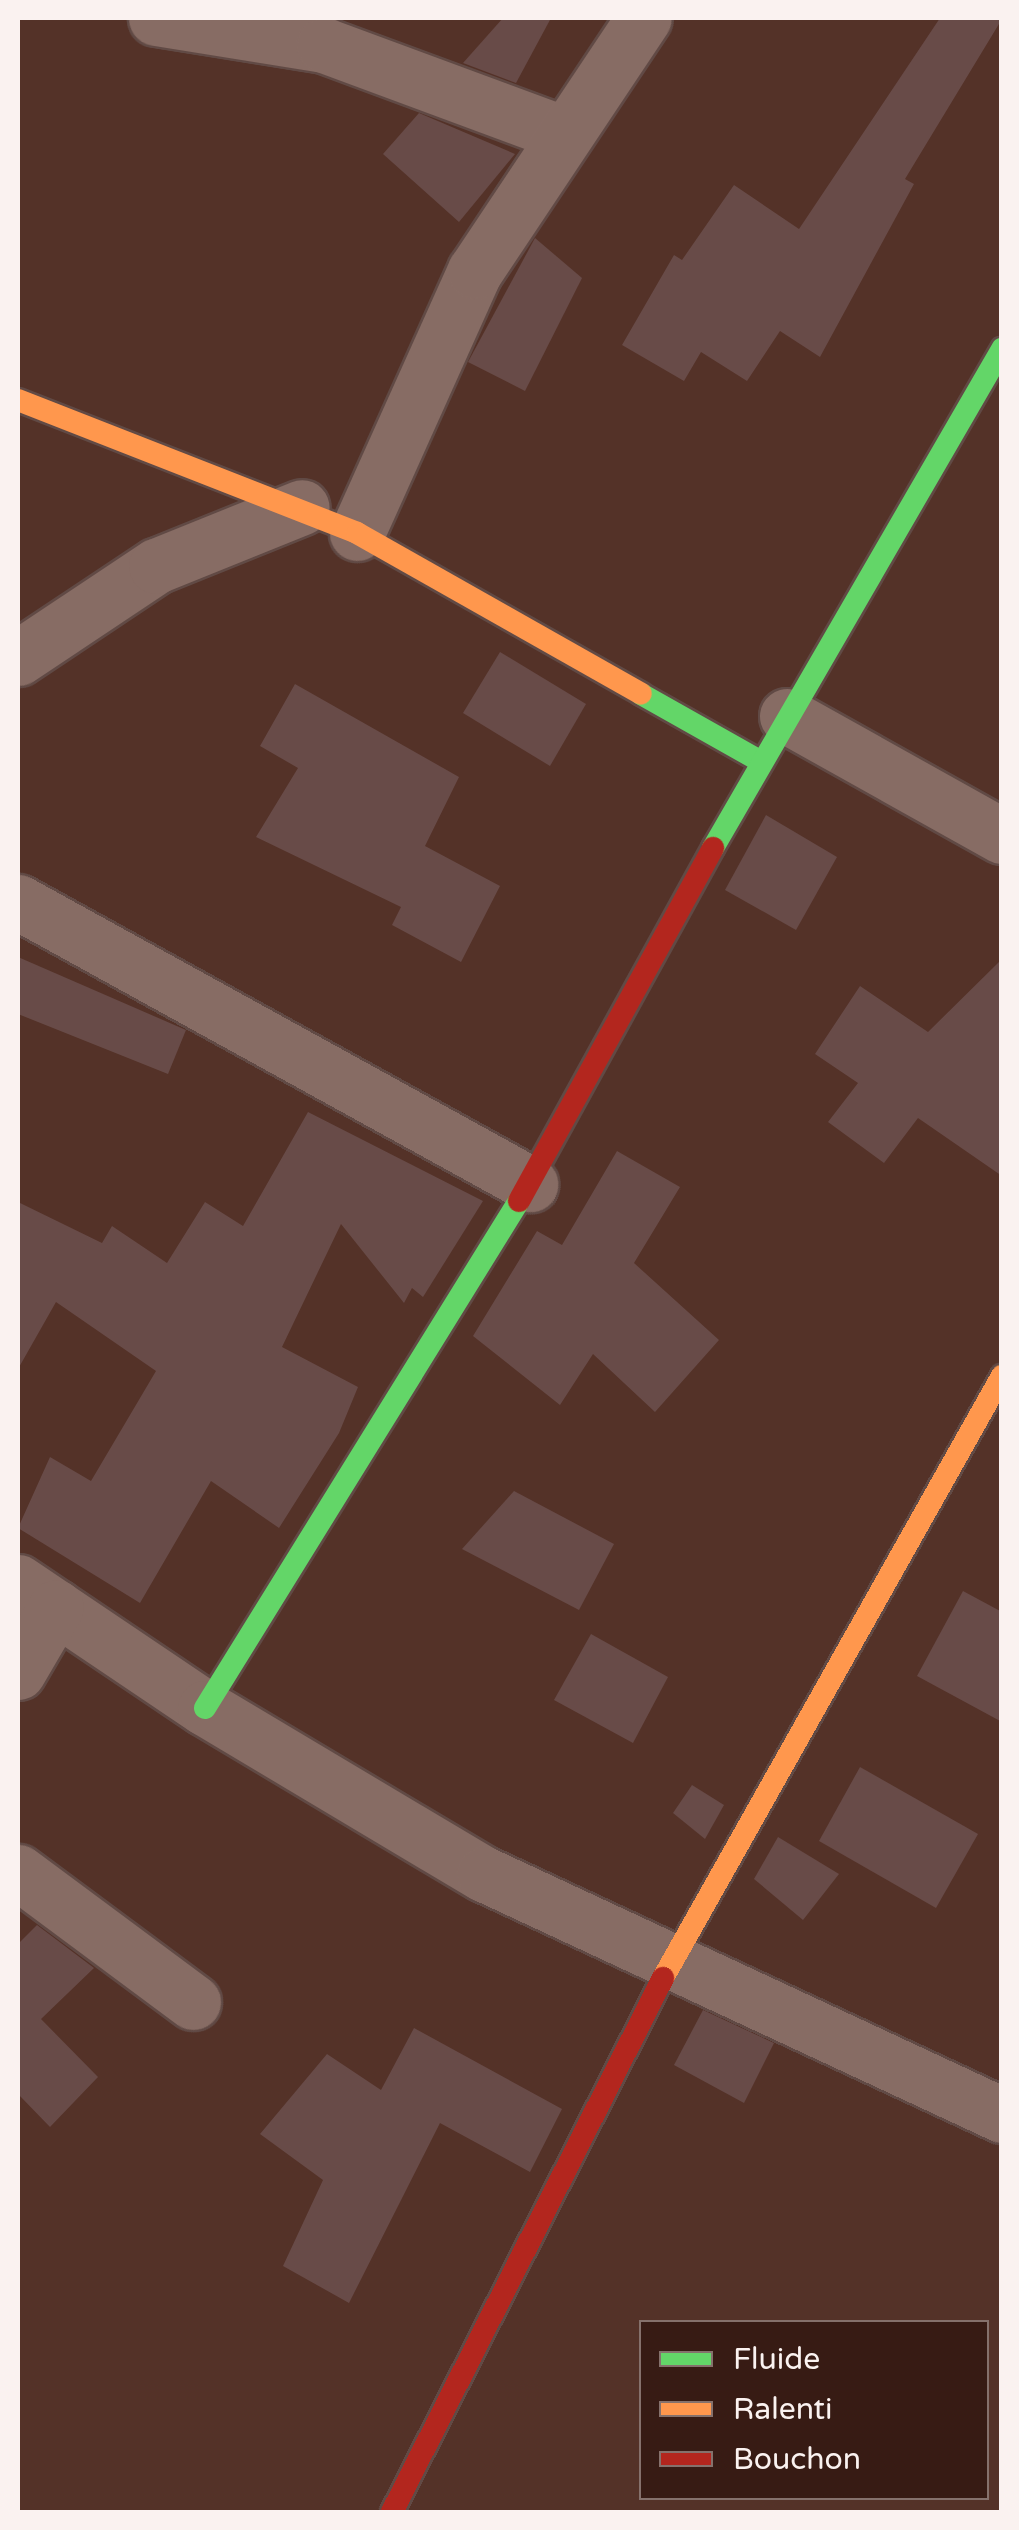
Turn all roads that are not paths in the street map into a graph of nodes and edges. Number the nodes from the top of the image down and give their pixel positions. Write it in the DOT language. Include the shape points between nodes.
graph roads {
  1 [pos="156,18"];
  2 [pos="644,18"];
  3 [pos="564,134"];
  4 [pos="1002,349"];
  5 [pos="18,400"];
  6 [pos="302,507"];
  7 [pos="356,533"];
  8 [pos="18,658"];
  9 [pos="773,738"];
  10 [pos="1002,836"];
  11 [pos="18,902"];
  12 [pos="530,1184"];
  13 [pos="1002,1376"];
  14 [pos="37,1594"];
  15 [pos="18,1672"];
  16 [pos="205,1708"];
  17 [pos="18,1872"];
  18 [pos="672,1961"];
  19 [pos="193,2002"];
  20 [pos="1002,2116"];
  21 [pos="392,2512"];
  1 -- 3 [label="street" via="324,45"];
  2 -- 3 [label="street"];
  3 -- 7 [label="street" via="474,271"];
  4 -- 9 [label="street"];
  5 -- 6 [label="street"];
  6 -- 7 [label="street"];
  6 -- 8 [label="street" via="142,573"];
  7 -- 9 [label="street"];
  9 -- 10 [label="street"];
  9 -- 12 [label="street"];
  11 -- 12 [label="street"];
  12 -- 16 [label="street"];
  13 -- 18 [label="street"];
  14 -- 15 [label="street"];
  14 -- 16 [label="street"];
  16 -- 18 [label="street" via="484,1874"];
  17 -- 19 [label="street"];
  18 -- 20 [label="street"];
  18 -- 21 [label="street"];
}
